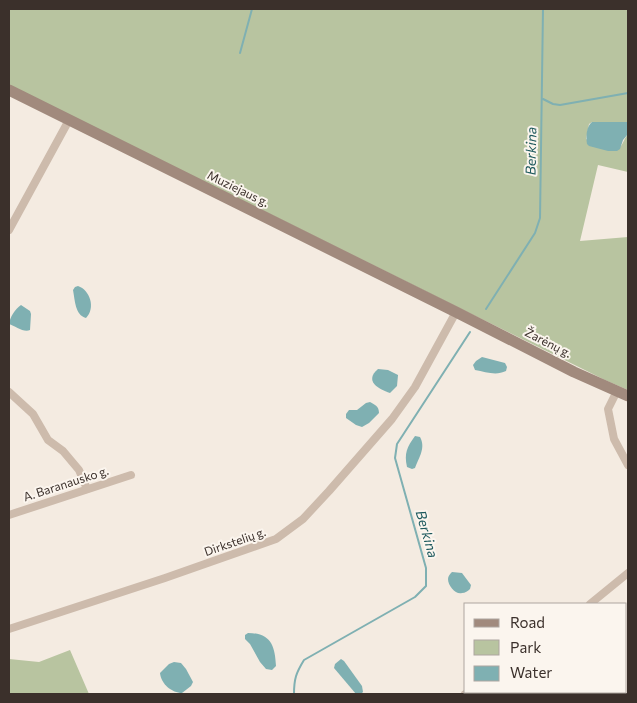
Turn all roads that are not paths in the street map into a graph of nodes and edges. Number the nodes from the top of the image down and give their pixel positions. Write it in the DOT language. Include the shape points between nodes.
graph roads {
  1 [pos="9,90"];
  2 [pos="69,120"];
  3 [pos="9,230"];
  4 [pos="456,312"];
  5 [pos="617,391"];
  6 [pos="9,392"];
  7 [pos="628,396"];
  8 [pos="628,465"];
  9 [pos="131,475"];
  10 [pos="87,489"];
  11 [pos="9,515"];
  12 [pos="628,573"];
  13 [pos="591,603"];
  14 [pos="9,629"];
  1 -- 2 [label="main road, Muziejaus g."];
  2 -- 3 [label="street"];
  2 -- 4 [label="main road, Muziejaus g."];
  4 -- 5 [label="main road, Žarėnų g."];
  4 -- 14 [label="street, Dirkstelių g." via="392,419 303,519 276,539"];
  5 -- 7 [label="main road, Žarėnų g."];
  5 -- 8 [label="street" via="608,410 614,439"];
  6 -- 10 [label="street" via="33,414 48,440 63,451 79,470"];
  9 -- 10 [label="street, A. Baranausko g."];
  10 -- 11 [label="street, A. Baranausko g."];
  12 -- 13 [label="street"];
}
